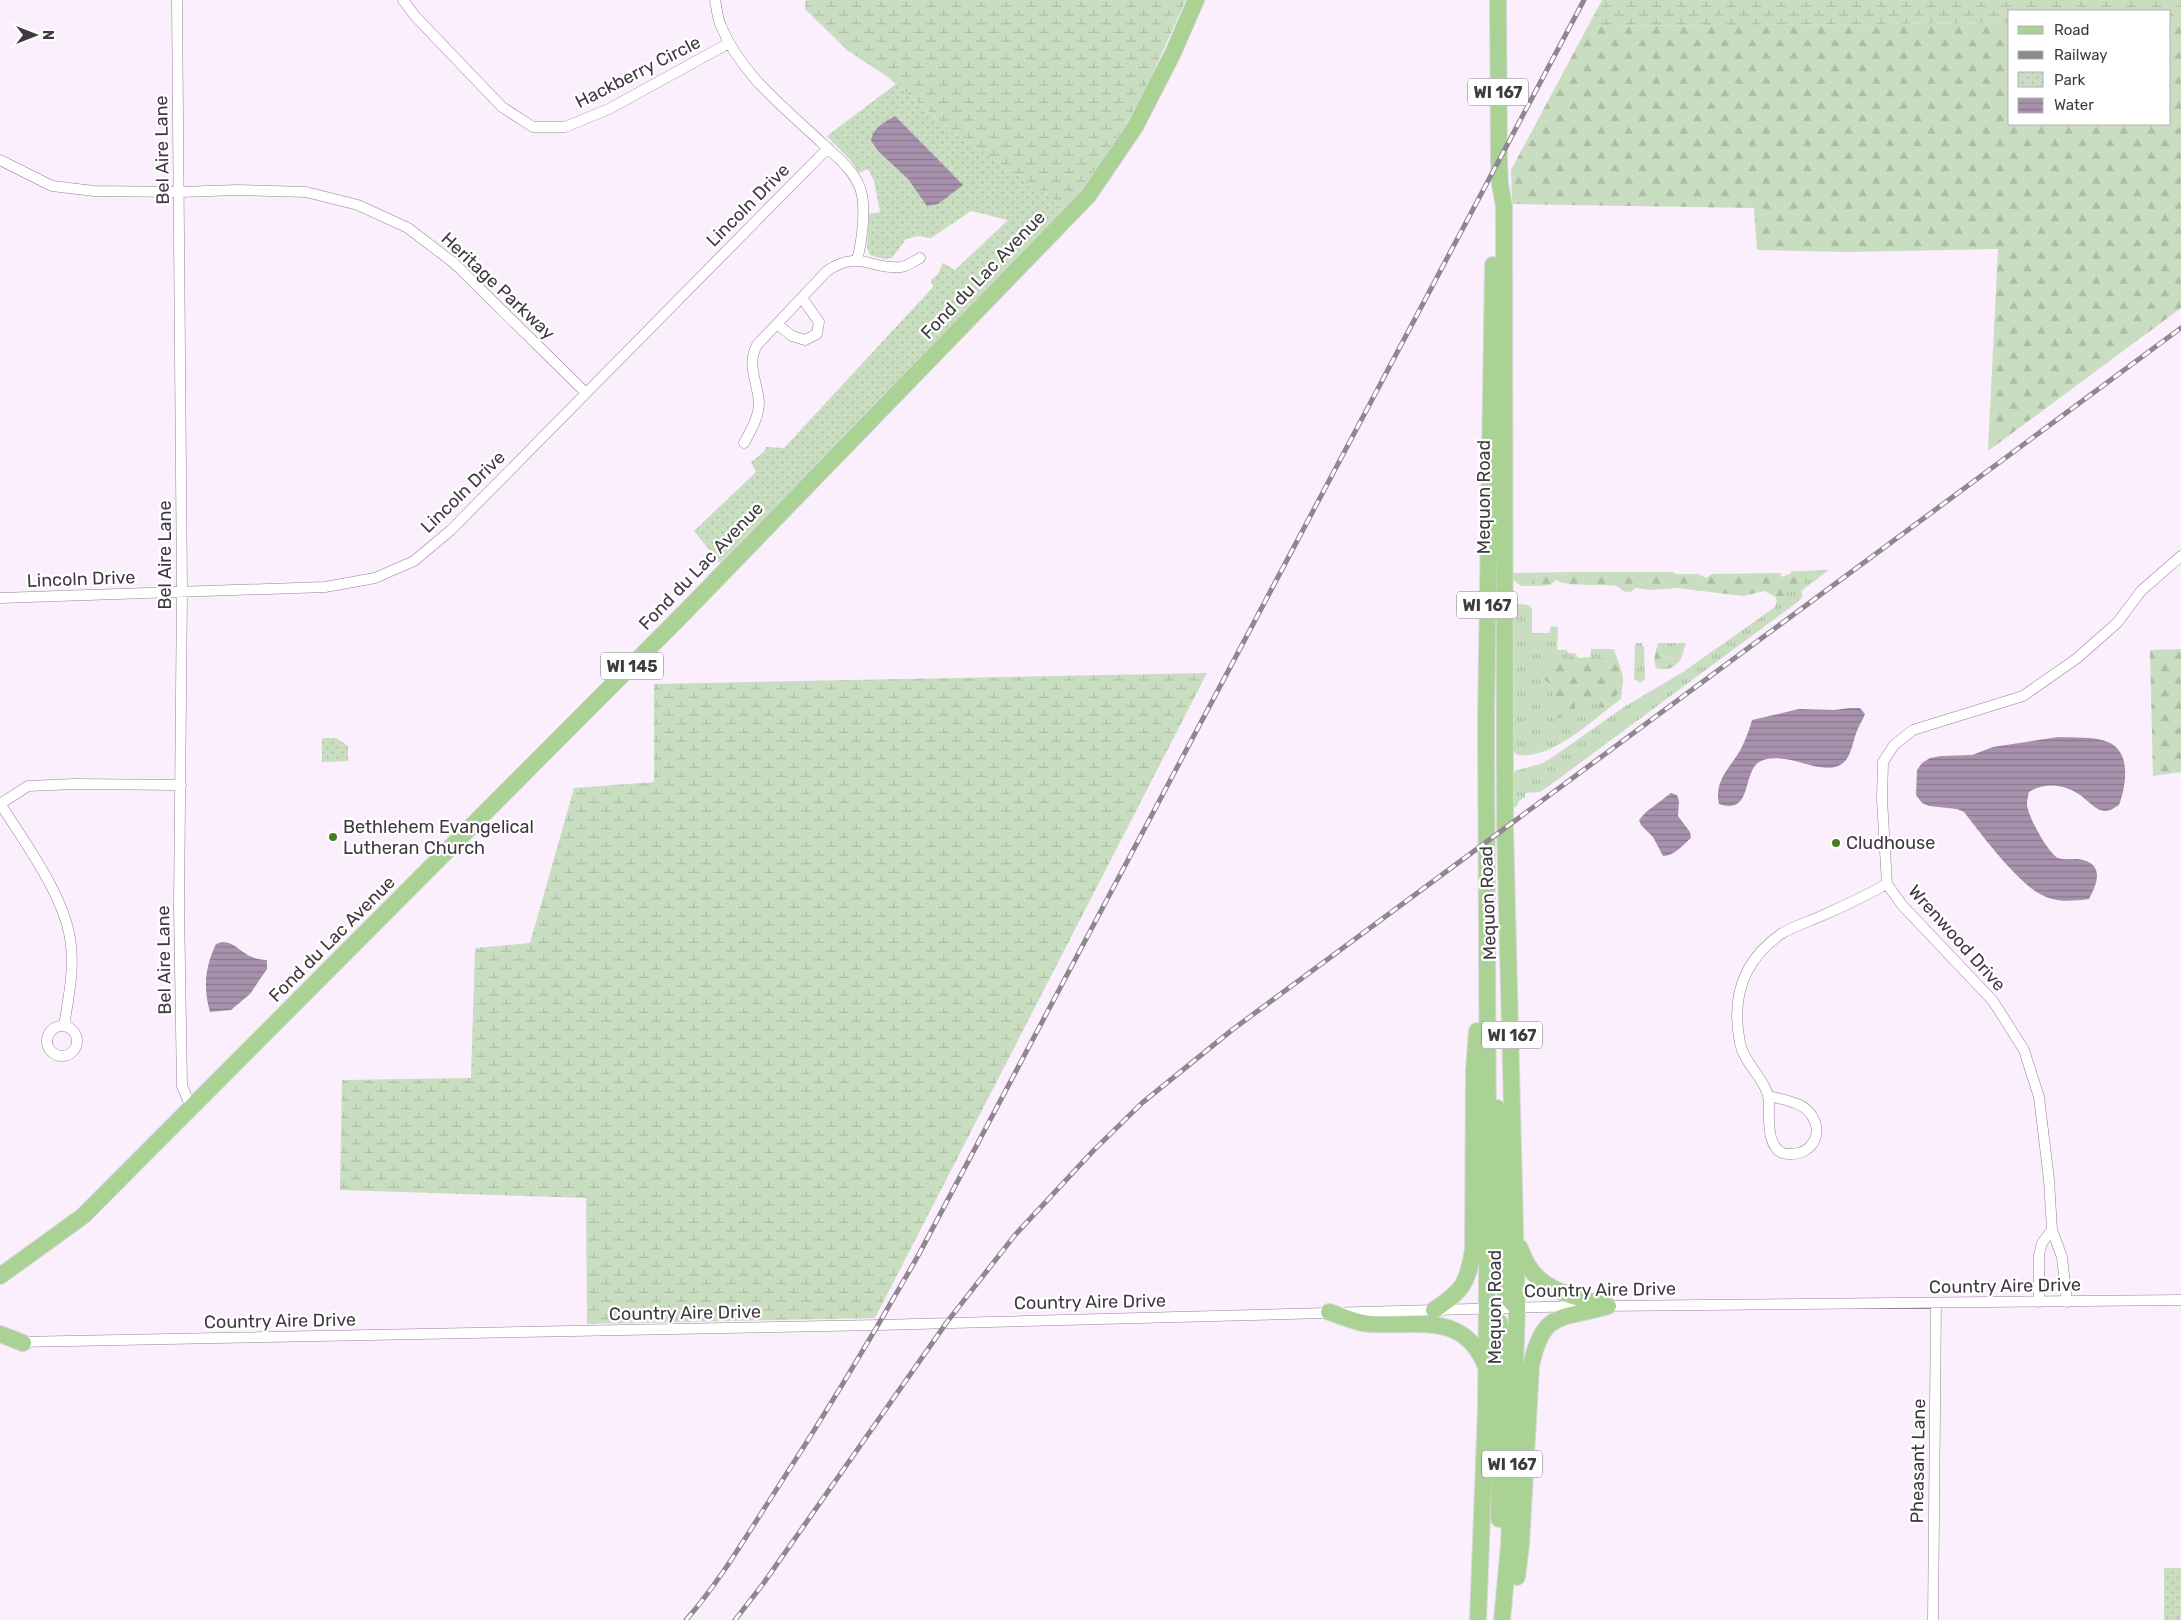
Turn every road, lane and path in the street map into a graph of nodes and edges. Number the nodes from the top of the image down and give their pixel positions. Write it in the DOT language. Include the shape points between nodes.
graph roads {
  1 [pos="177,0"];
  2 [pos="403,0"];
  3 [pos="715,0"];
  4 [pos="1196,0"];
  5 [pos="1498,0"];
  6 [pos="729,43"];
  7 [pos="828,148"];
  8 [pos="0,160"];
  9 [pos="1500,184"];
  10 [pos="179,192"];
  11 [pos="920,258"];
  12 [pos="857,260"];
  13 [pos="802,298"];
  14 [pos="777,324"];
  15 [pos="586,392"];
  16 [pos="744,444"];
  17 [pos="2181,556"];
  18 [pos="182,591"];
  19 [pos="0,598"];
  20 [pos="181,785"];
  21 [pos="0,804"];
  22 [pos="1887,884"];
  23 [pos="1486,985"];
  24 [pos="64,1026"];
  25 [pos="1486,1027"];
  26 [pos="1769,1096"];
  27 [pos="191,1107"];
  28 [pos="2052,1230"];
  29 [pos="1516,1235"];
  30 [pos="0,1276"];
  31 [pos="2181,1300"];
  32 [pos="2038,1302"];
  33 [pos="2067,1302"];
  34 [pos="1936,1303"];
  35 [pos="1608,1306"];
  36 [pos="1487,1308"];
  37 [pos="1517,1308"];
  38 [pos="1434,1310"];
  39 [pos="1329,1312"];
  40 [pos="0,1334"];
  41 [pos="0,1340"];
  42 [pos="23,1343"];
  43 [pos="0,1346"];
  44 [pos="1487,1368"];
  45 [pos="1506,1585"];
  46 [pos="1478,1620"];
  47 [pos="1502,1620"];
  48 [pos="1507,1620"];
  49 [pos="1933,1620"];
  1 -- 10 [label="street, Bel Aire Lane"];
  2 -- 6 [label="street, Hackberry Circle" via="502,107 533,127 564,127 609,109"];
  3 -- 6 [label="street" via="720,25"];
  4 -- 27 [label="main road, Fond du Lac Avenue / WI 145" via="1135,127 1088,196 678,619"];
  5 -- 9 [label="main road, Mequon Road / WI 167"];
  6 -- 7 [label="street" via="765,89"];
  7 -- 12 [label="street" via="852,173 861,191 861,242"];
  7 -- 15 [label="street, Lincoln Drive"];
  8 -- 10 [label="street, Heritage Parkway" via="52,186 94,191"];
  9 -- 23 [label="main road, Mequon Road / WI 167" via="1494,206 1490,376"];
  9 -- 29 [label="main road, Mequon Road / WI 167" via="1504,206 1505,828"];
  10 -- 15 [label="street, Heritage Parkway" via="306,192 358,205 408,228 454,263"];
  10 -- 18 [label="street, Bel Aire Lane"];
  11 -- 12 [label="street" via="902,266"];
  12 -- 13 [label="street" via="837,264"];
  13 -- 14 [label="street"];
  13 -- 14 [label="street" via="819,322 817,334 805,340 792,336"];
  14 -- 16 [label="street" via="754,351 753,370 759,403"];
  15 -- 18 [label="street, Lincoln Drive" via="451,530 414,561 375,578 324,587"];
  17 -- 22 [label="street, Wrenwood Drive" via="2141,591 2117,622 2076,659 2023,696 1913,730 1894,745 1883,762"];
  18 -- 19 [label="street, Lincoln Drive"];
  18 -- 20 [label="street, Bel Aire Lane"];
  20 -- 21 [label="street" via="28,786"];
  20 -- 27 [label="street, Bel Aire Lane" via="182,1086"];
  21 -- 24 [label="street" via="60,902 71,945 71,976"];
  22 -- 26 [label="street" via="1782,933 1759,953 1740,986 1736,1020 1740,1046"];
  22 -- 28 [label="street, Wrenwood Drive" via="1902,905 1993,1001 2024,1050 2040,1097"];
  23 -- 25 [label="main road, Mequon Road / WI 167"];
  23 -- 38 [label="main road" via="1478,1011 1474,1070 1471,1260 1465,1283"];
  25 -- 36 [label="main road, Mequon Road / WI 167"];
  25 -- 37 [label="main road" via="1502,1154 1503,1284 1506,1296"];
  26 -- 26 [label="street" via="1769,1132 1775,1146 1787,1154 1802,1153 1812,1146 1817,1135 1816,1123 1809,1110"];
  27 -- 30 [label="main road, Fond du Lac Avenue / WI 145" via="83,1216"];
  28 -- 32 [label="street" via="2042,1243 2039,1255"];
  28 -- 33 [label="street, Wrenwood Drive" via="2062,1256"];
  29 -- 35 [label="main road" via="1524,1260 1538,1280 1549,1288"];
  29 -- 37 [label="main road, Mequon Road / WI 167"];
  31 -- 33 [label="street, Country Aire Drive"];
  32 -- 33 [label="street, Country Aire Drive"];
  32 -- 34 [label="street, Country Aire Drive"];
  34 -- 35 [label="street, Country Aire Drive"];
  34 -- 49 [label="street, Pheasant Lane"];
  35 -- 37 [label="street, Country Aire Drive"];
  35 -- 48 [label="main road" via="1559,1318 1540,1334 1535,1346 1531,1366 1522,1545 1512,1610"];
  36 -- 37 [label="street, Country Aire Drive"];
  36 -- 38 [label="street, Country Aire Drive"];
  36 -- 44 [label="main road, Mequon Road / WI 167"];
  36 -- 45 [label="main road" via="1499,1322 1502,1334 1500,1547"];
  37 -- 45 [label="main road, Mequon Road / WI 167"];
  38 -- 39 [label="street, Country Aire Drive"];
  39 -- 42 [label="street, Country Aire Drive"];
  39 -- 44 [label="main road" via="1368,1324 1442,1326 1458,1331 1475,1344"];
  40 -- 42 [label="main road"];
  41 -- 42 [label="street, Country Aire Drive"];
  42 -- 43 [label="main road"];
  44 -- 46 [label="main road, Mequon Road / WI 167"];
  45 -- 47 [label="main road, Mequon Road / WI 167"];
}
